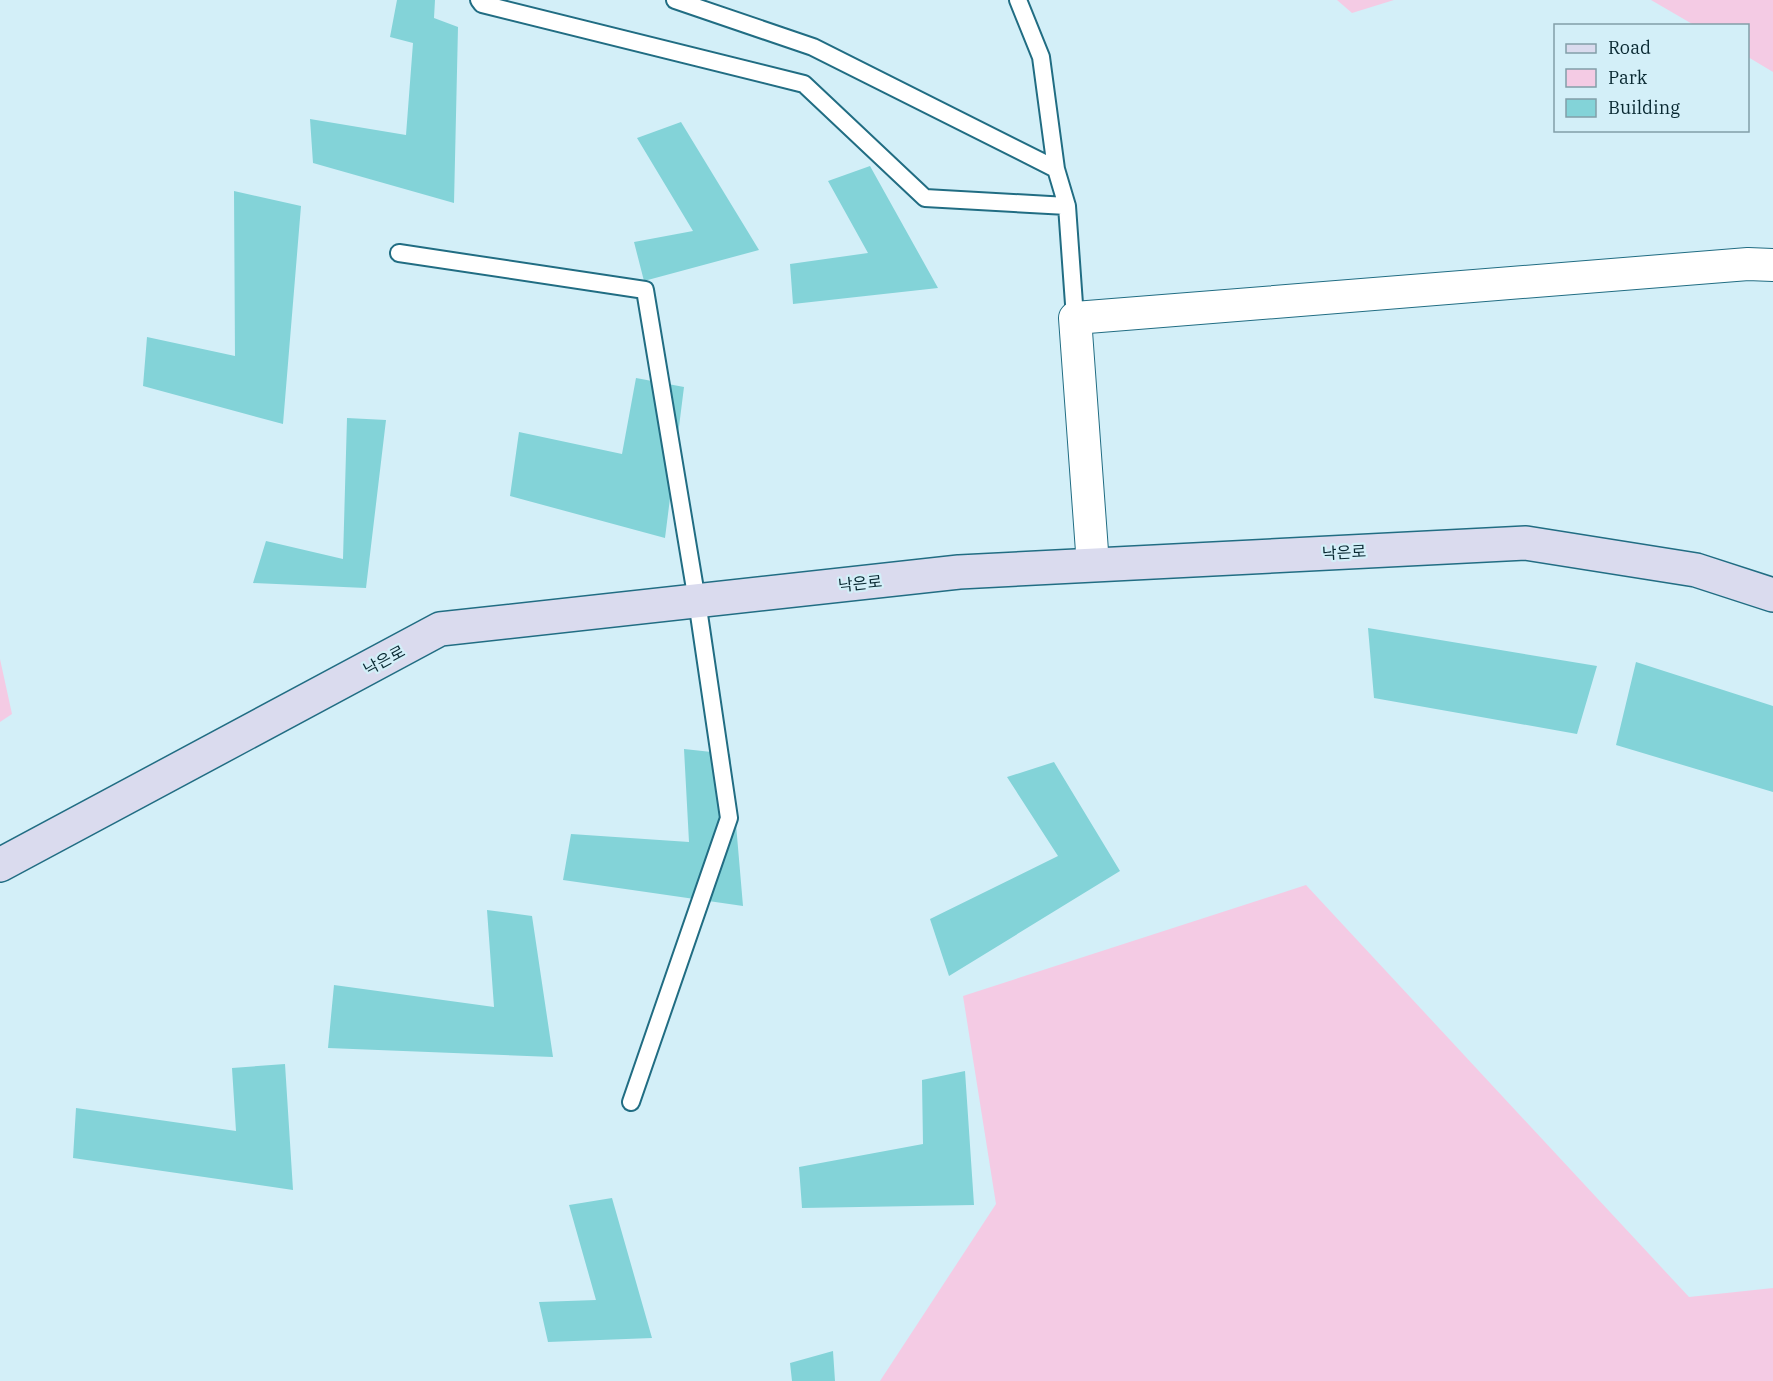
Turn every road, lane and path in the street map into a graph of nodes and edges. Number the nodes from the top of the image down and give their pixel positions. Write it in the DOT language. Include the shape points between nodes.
graph roads {
  1 [pos="479,0"];
  2 [pos="675,0"];
  3 [pos="1018,0"];
  4 [pos="1056,169"];
  5 [pos="1068,206"];
  6 [pos="399,252"];
  7 [pos="1773,265"];
  8 [pos="1076,318"];
  9 [pos="1093,565"];
  10 [pos="1773,595"];
  11 [pos="697,601"];
  12 [pos="0,865"];
  13 [pos="631,1102"];
  1 -- 5 [label="lane" via="482,4 804,84 925,198"];
  2 -- 4 [label="lane" via="813,47"];
  3 -- 4 [label="lane" via="1041,57"];
  4 -- 5 [label="lane"];
  5 -- 8 [label="lane"];
  6 -- 11 [label="lane" via="645,290"];
  7 -- 8 [label="street"];
  8 -- 9 [label="street"];
  9 -- 10 [label="main road, 낙은로" via="1526,543 1696,570"];
  9 -- 11 [label="main road, 낙은로" via="959,572"];
  11 -- 12 [label="main road, 낙은로" via="440,629"];
  11 -- 13 [label="lane" via="729,818"];
}
